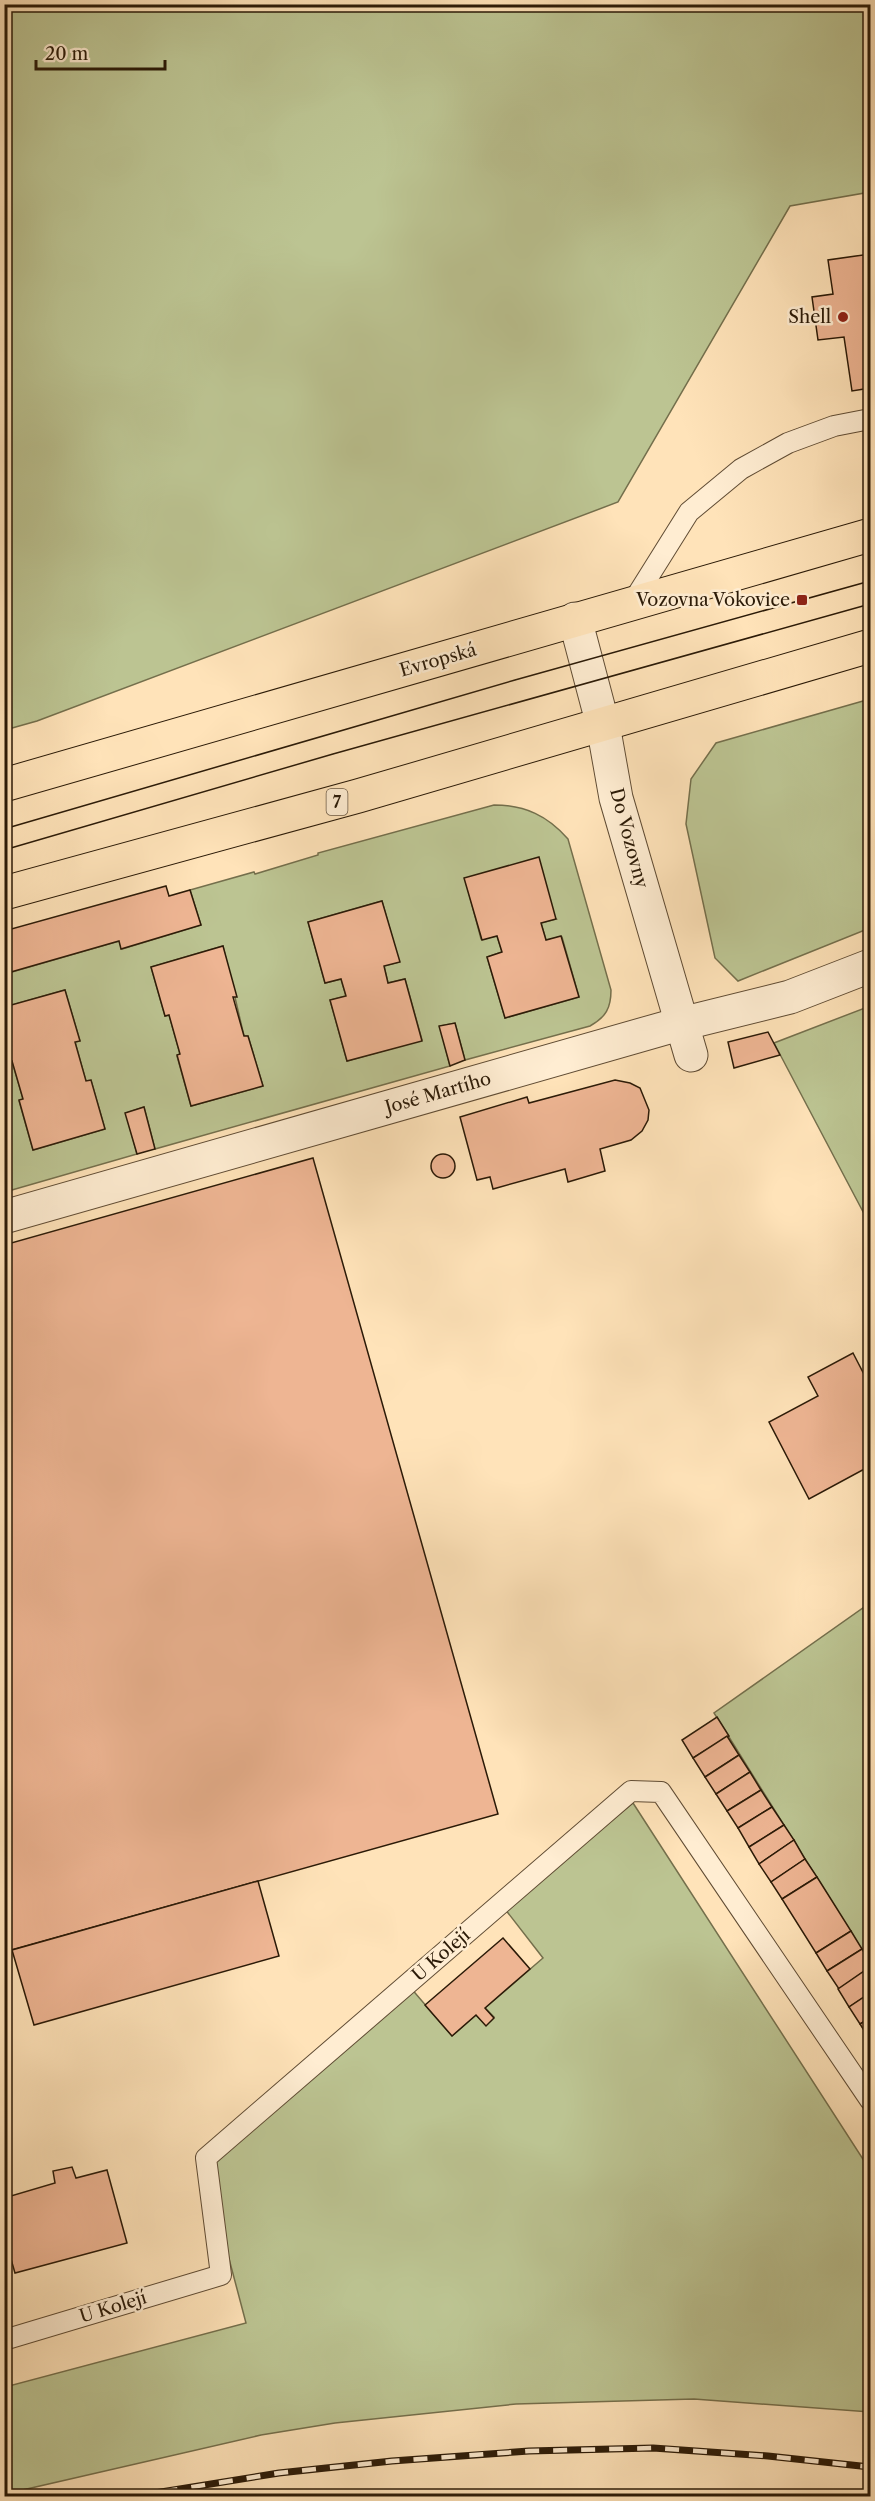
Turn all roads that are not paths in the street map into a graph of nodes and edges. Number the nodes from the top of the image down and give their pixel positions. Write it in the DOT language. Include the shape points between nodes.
graph roads {
  1 [pos="870,419"];
  2 [pos="870,535"];
  3 [pos="632,603"];
  4 [pos="575,619"];
  5 [pos="870,646"];
  6 [pos="603,724"];
  7 [pos="4,785"];
  8 [pos="4,893"];
  9 [pos="870,966"];
  10 [pos="682,1023"];
  11 [pos="691,1055"];
  12 [pos="4,1217"];
  13 [pos="870,2100"];
  14 [pos="4,2340"];
  1 -- 3 [label="lane" via="834,426 788,443 741,469 689,512"];
  2 -- 3 [label="main road, Evropská"];
  3 -- 4 [label="main road, Evropská"];
  4 -- 6 [label="street, Do Vozovny"];
  4 -- 7 [label="main road, Evropská"];
  5 -- 6 [label="main road, 7"];
  6 -- 8 [label="main road, 7"];
  6 -- 10 [label="street, Do Vozovny" via="619,807"];
  9 -- 10 [label="street, José Martího" via="790,997"];
  10 -- 11 [label="street, Do Vozovny"];
  10 -- 12 [label="street, José Martího"];
  13 -- 14 [label="lane, U Kolejí" via="661,1792 631,1791 206,2158 221,2275"];
}
